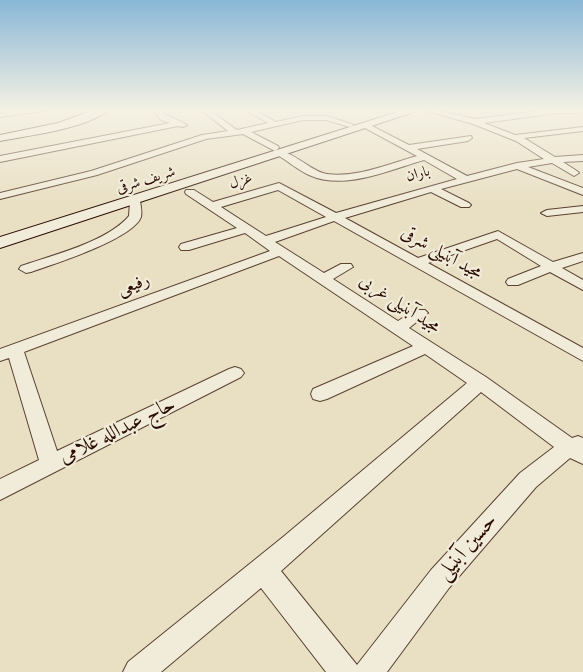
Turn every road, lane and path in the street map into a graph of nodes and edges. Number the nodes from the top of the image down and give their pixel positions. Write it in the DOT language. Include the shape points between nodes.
graph roads {
  1 [pos="96,141"];
  2 [pos="186,141"];
  3 [pos="259,141"];
  4 [pos="305,141"];
  5 [pos="313,141"];
  6 [pos="396,141"];
  7 [pos="448,141"];
  8 [pos="522,141"];
  9 [pos="147,145"];
  10 [pos="408,148"];
  11 [pos="279,151"];
  12 [pos="158,153"];
  13 [pos="425,157"];
  14 [pos="583,158"];
  15 [pos="0,159"];
  16 [pos="552,159"];
  17 [pos="246,162"];
  18 [pos="517,166"];
  19 [pos="574,173"];
  20 [pos="465,179"];
  21 [pos="280,186"];
  22 [pos="431,188"];
  23 [pos="190,192"];
  24 [pos="583,192"];
  25 [pos="0,196"];
  26 [pos="135,201"];
  27 [pos="466,205"];
  28 [pos="212,206"];
  29 [pos="583,209"];
  30 [pos="547,213"];
  31 [pos="335,216"];
  32 [pos="247,229"];
  33 [pos="0,235"];
  34 [pos="265,241"];
  35 [pos="0,243"];
  36 [pos="185,246"];
  37 [pos="281,252"];
  38 [pos="583,257"];
  39 [pos="416,263"];
  40 [pos="551,267"];
  41 [pos="346,268"];
  42 [pos="26,269"];
  43 [pos="323,279"];
  44 [pos="512,282"];
  45 [pos="583,286"];
  46 [pos="420,313"];
  47 [pos="398,328"];
  48 [pos="427,347"];
  49 [pos="7,352"];
  50 [pos="583,355"];
  51 [pos="235,374"];
  52 [pos="480,382"];
  53 [pos="320,394"];
  54 [pos="578,448"];
  55 [pos="51,465"];
  56 [pos="0,490"];
  57 [pos="263,569"];
  58 [pos="138,672"];
  59 [pos="345,672"];
  60 [pos="369,672"];
  1 -- 15 [label="street"];
  2 -- 12 [label="street"];
  3 -- 11 [label="street"];
  4 -- 11 [label="main road, شریف شرقی"];
  5 -- 11 [label="main road, شریف شرقی"];
  6 -- 10 [label="street"];
  7 -- 10 [label="street"];
  8 -- 16 [label="street"];
  9 -- 12 [label="street"];
  10 -- 13 [label="street"];
  11 -- 13 [label="street" via="328,178"];
  11 -- 17 [label="main road, شریف شرقی"];
  12 -- 25 [label="street"];
  13 -- 20 [label="street"];
  14 -- 16 [label="street, باران"];
  16 -- 18 [label="street, باران"];
  16 -- 19 [label="street"];
  17 -- 26 [label="main road, شریف شرقی"];
  17 -- 33 [label="main road, شریف شرقی"];
  18 -- 20 [label="street, باران"];
  18 -- 24 [label="street"];
  20 -- 22 [label="street, باران"];
  21 -- 28 [label="street, غزل"];
  21 -- 31 [label="street, مجید آبنیلی شرقی"];
  22 -- 27 [label="street"];
  22 -- 31 [label="street, باران"];
  23 -- 28 [label="street, مجید آبنیلی غربی"];
  26 -- 35 [label="main road, شریف شرقی"];
  26 -- 42 [label="street" via="135,216 126,228 75,252"];
  28 -- 32 [label="street, مجید آبنیلی غربی"];
  29 -- 30 [label="street"];
  31 -- 34 [label="street, باران"];
  31 -- 39 [label="street, مجید آبنیلی شرقی"];
  32 -- 34 [label="street, مجید آبنیلی غربی"];
  32 -- 36 [label="street"];
  34 -- 37 [label="street, مجید آبنیلی غربی"];
  37 -- 43 [label="street, مجید آبنیلی غربی"];
  37 -- 49 [label="street, رفیعی"];
  38 -- 40 [label="street"];
  39 -- 40 [label="street" via="498,235"];
  39 -- 50 [label="street, مجید آبنیلی شرقی"];
  40 -- 44 [label="street"];
  40 -- 45 [label="street"];
  41 -- 43 [label="street"];
  43 -- 47 [label="street, مجید آبنیلی غربی"];
  46 -- 47 [label="street"];
  47 -- 48 [label="street, مجید آبنیلی غربی"];
  48 -- 52 [label="street, مجید آبنیلی غربی"];
  48 -- 53 [label="street"];
  49 -- 55 [label="street"];
  51 -- 55 [label="street, حاج عبدالله غلامی"];
  52 -- 54 [label="street, مجید آبنیلی غربی"];
  52 -- 57 [label="street"];
  54 -- 60 [label="street, حسین آبنیلی" via="528,480 440,579"];
  55 -- 56 [label="street, حاج عبدالله غلامی"];
  57 -- 58 [label="street"];
  57 -- 59 [label="street"];
}
